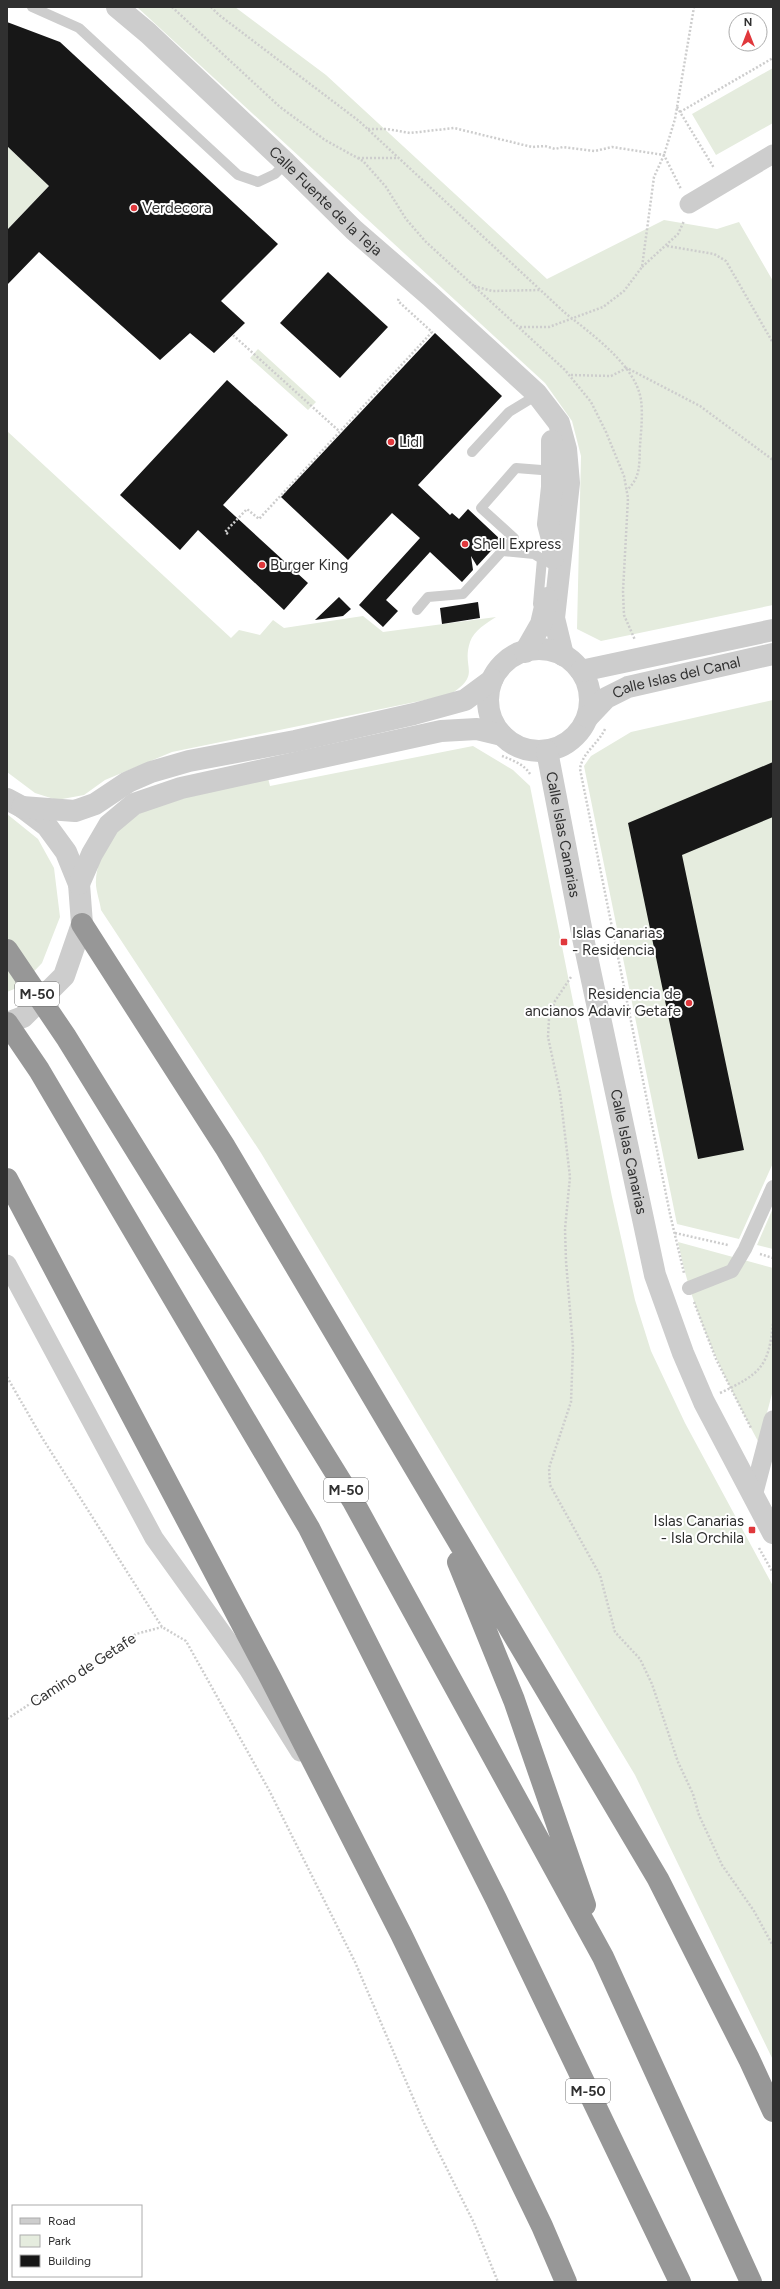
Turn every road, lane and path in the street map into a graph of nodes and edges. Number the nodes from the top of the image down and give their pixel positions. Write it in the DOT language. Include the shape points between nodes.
graph roads {
  1 [pos="32,7"];
  2 [pos="117,7"];
  3 [pos="211,7"];
  4 [pos="694,7"];
  5 [pos="773,58"];
  6 [pos="677,107"];
  7 [pos="680,112"];
  8 [pos="368,129"];
  9 [pos="773,154"];
  10 [pos="664,155"];
  11 [pos="358,158"];
  12 [pos="399,158"];
  13 [pos="286,163"];
  14 [pos="723,184"];
  15 [pos="688,204"];
  16 [pos="666,246"];
  17 [pos="642,267"];
  18 [pos="474,286"];
  19 [pos="540,290"];
  20 [pos="400,296"];
  21 [pos="572,318"];
  22 [pos="520,327"];
  23 [pos="233,335"];
  24 [pos="773,343"];
  25 [pos="627,368"];
  26 [pos="570,375"];
  27 [pos="536,394"];
  28 [pos="339,431"];
  29 [pos="472,452"];
  30 [pos="773,460"];
  31 [pos="553,470"];
  32 [pos="627,490"];
  33 [pos="565,530"];
  34 [pos="228,534"];
  35 [pos="502,551"];
  36 [pos="417,610"];
  37 [pos="773,630"];
  38 [pos="520,654"];
  39 [pos="773,654"];
  40 [pos="563,655"];
  41 [pos="581,671"];
  42 [pos="492,680"];
  43 [pos="597,721"];
  44 [pos="499,743"];
  45 [pos="547,751"];
  46 [pos="533,780"];
  47 [pos="14,803"];
  48 [pos="79,884"];
  49 [pos="82,924"];
  50 [pos="7,950"];
  51 [pos="574,983"];
  52 [pos="7,1023"];
  53 [pos="7,1179"];
  54 [pos="773,1187"];
  55 [pos="674,1233"];
  56 [pos="745,1249"];
  57 [pos="773,1258"];
  58 [pos="7,1264"];
  59 [pos="689,1288"];
  60 [pos="773,1322"];
  61 [pos="7,1377"];
  62 [pos="731,1388"];
  63 [pos="704,1402"];
  64 [pos="773,1420"];
  65 [pos="764,1454"];
  66 [pos="413,1462"];
  67 [pos="753,1496"];
  68 [pos="766,1539"];
  69 [pos="773,1573"];
  70 [pos="162,1627"];
  71 [pos="7,1719"];
  72 [pos="322,1780"];
  73 [pos="773,1946"];
  74 [pos="602,1957"];
  75 [pos="749,2059"];
  76 [pos="773,2104"];
  77 [pos="773,2111"];
  78 [pos="498,2282"];
  79 [pos="566,2282"];
  80 [pos="680,2282"];
  81 [pos="751,2282"];
  1 -- 13 [label="lane" via="79,28 238,175 258,182 275,174"];
  2 -- 13 [label="street, Calle Fuente de la Teja"];
  3 -- 8 [label="path"];
  4 -- 6 [label="path"];
  5 -- 7 [label="path"];
  6 -- 7 [label="path"];
  6 -- 10 [label="path"];
  7 -- 14 [label="path"];
  8 -- 10 [label="path" via="410,133 454,128 532,147 564,147 595,151 612,147"];
  8 -- 12 [label="path"];
  9 -- 14 [label="street"];
  10 -- 15 [label="path"];
  10 -- 17 [label="path" via="654,176"];
  11 -- 12 [label="path"];
  12 -- 19 [label="path"];
  13 -- 27 [label="street, Calle Fuente de la Teja" via="354,230"];
  14 -- 15 [label="street"];
  15 -- 16 [label="path" via="678,234"];
  16 -- 17 [label="path"];
  16 -- 24 [label="path" via="714,254 726,261"];
  17 -- 21 [label="path" via="624,291 603,307"];
  18 -- 19 [label="path" via="492,291"];
  19 -- 21 [label="path"];
  20 -- 28 [label="path" via="398,302 432,332"];
  21 -- 22 [label="path" via="549,326"];
  21 -- 25 [label="path"];
  23 -- 28 [label="path"];
  25 -- 26 [label="path" via="611,376"];
  25 -- 30 [label="path" via="700,406"];
  25 -- 32 [label="path" via="641,398 639,464 636,482"];
  27 -- 29 [label="lane" via="509,412"];
  27 -- 31 [label="street, Calle Fuente de la Teja" via="546,416 553,447"];
  27 -- 33 [label="street, Calle Fuente de la Teja" via="559,423 566,449 569,484"];
  28 -- 34 [label="path" via="259,519 247,508 225,532"];
  31 -- 33 [label="lane" via="562,479 558,512"];
  31 -- 35 [label="lane" via="516,468 481,508 514,538"];
  31 -- 38 [label="street, Calle Fuente de la Teja" via="548,524 553,543 553,557 546,610 536,634"];
  33 -- 40 [label="street, Calle Fuente de la Teja" via="554,618"];
  35 -- 36 [label="lane" via="463,594 428,597"];
  35 -- 38 [label="lane" via="534,554 542,559 535,618"];
  37 -- 41 [label="street, Calle Islas del Canal"];
  38 -- 40 [label="street" via="530,650"];
  38 -- 42 [label="street" via="501,666"];
  39 -- 43 [label="street, Calle Islas del Canal" via="628,687 606,698"];
  40 -- 41 [label="street"];
  41 -- 43 [label="street" via="588,685"];
  42 -- 44 [label="street" via="488,694 489,709"];
  42 -- 47 [label="street" via="465,700 421,712 295,741 189,760 128,782 95,804 75,811"];
  43 -- 45 [label="street" via="581,729 560,747"];
  43 -- 55 [label="path" via="599,741 581,762 580,769"];
  44 -- 45 [label="street"];
  44 -- 46 [label="path" via="527,770"];
  44 -- 48 [label="street" via="477,729 440,731 181,788 134,804 109,825 92,854"];
  45 -- 63 [label="street, Calle Islas Canarias" via="583,938 656,1275 683,1353"];
  47 -- 48 [label="street" via="46,826 66,852"];
  48 -- 49 [label="street"];
  49 -- 52 [label="street" via="64,976 23,1017"];
  49 -- 66 [label="highway" via="225,1147"];
  50 -- 74 [label="highway, M-50" via="66,1037 353,1501"];
  51 -- 73 [label="path" via="572,975 555,1001 549,1019 548,1037 560,1093 570,1177 565,1229 573,1347 571,1402 551,1462 550,1485 600,1575 616,1632 640,1659 652,1684 678,1762 722,1865 754,1911"];
  52 -- 80 [label="highway, M-50" via="39,1070 309,1528 496,1899"];
  53 -- 72 [label="highway"];
  54 -- 56 [label="street"];
  55 -- 56 [label="path"];
  55 -- 59 [label="path"];
  56 -- 57 [label="path"];
  56 -- 59 [label="street" via="732,1271"];
  58 -- 72 [label="street" via="154,1538 248,1669 292,1742"];
  59 -- 62 [label="path" via="716,1359"];
  60 -- 62 [label="path" via="771,1346 761,1369"];
  61 -- 70 [label="path" via="41,1436"];
  62 -- 63 [label="path"];
  62 -- 65 [label="path"];
  63 -- 67 [label="street, Calle Islas Canarias"];
  64 -- 65 [label="street"];
  65 -- 67 [label="street"];
  66 -- 74 [label="highway" via="446,1533 514,1700"];
  66 -- 75 [label="highway" via="658,1879"];
  67 -- 68 [label="street, Calle Islas Canarias"];
  68 -- 69 [label="path"];
  70 -- 71 [label="path, Camino de Getafe" via="136,1634"];
  70 -- 78 [label="path" via="186,1641 269,1790 355,1962 423,2121 474,2223"];
  72 -- 79 [label="highway" via="408,1949 542,2226"];
  74 -- 81 [label="highway, M-50"];
  75 -- 76 [label="lane"];
  75 -- 77 [label="highway"];
}
